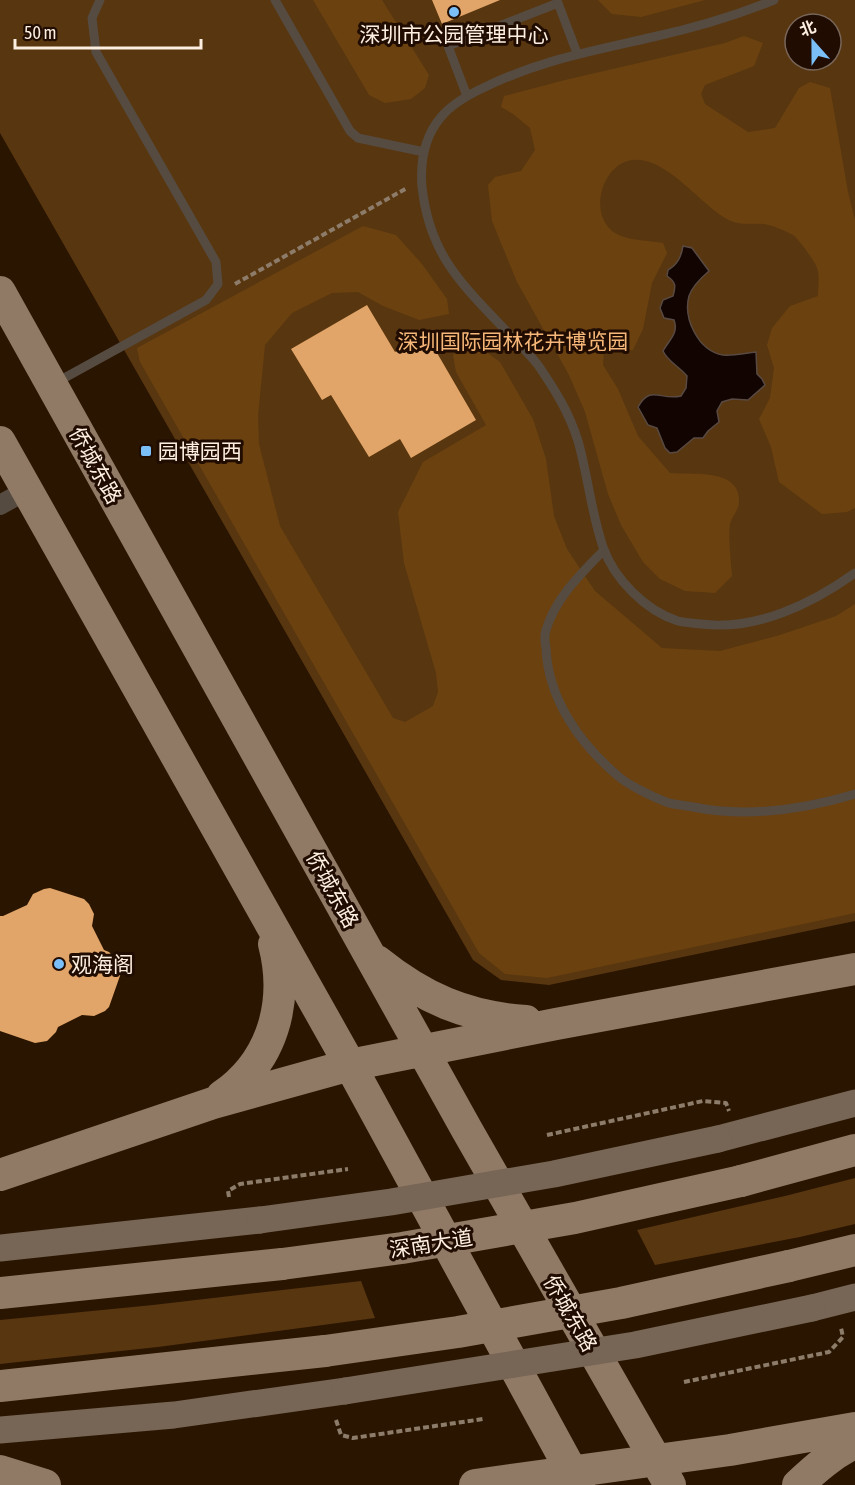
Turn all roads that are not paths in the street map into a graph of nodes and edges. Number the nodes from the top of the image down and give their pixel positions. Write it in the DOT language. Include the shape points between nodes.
graph roads {
  1 [pos="100,0"];
  2 [pos="275,0"];
  3 [pos="774,0"];
  4 [pos="577,53"];
  5 [pos="467,96"];
  6 [pos="424,152"];
  7 [pos="0,292"];
  8 [pos="52,385"];
  9 [pos="0,442"];
  10 [pos="27,490"];
  11 [pos="0,505"];
  12 [pos="604,550"];
  13 [pos="855,573"];
  14 [pos="855,794"];
  15 [pos="268,919"];
  16 [pos="369,954"];
  17 [pos="855,969"];
  18 [pos="556,1023"];
  19 [pos="422,1050"];
  20 [pos="350,1065"];
  21 [pos="213,1103"];
  22 [pos="855,1103"];
  23 [pos="855,1150"];
  24 [pos="0,1175"];
  25 [pos="0,1248"];
  26 [pos="855,1250"];
  27 [pos="0,1293"];
  28 [pos="855,1297"];
  29 [pos="0,1386"];
  30 [pos="855,1428"];
  31 [pos="0,1430"];
  32 [pos="855,1443"];
  33 [pos="0,1471"];
  34 [pos="662,1472"];
  35 [pos="575,1478"];
  36 [pos="45,1485"];
  37 [pos="475,1485"];
  38 [pos="798,1485"];
  1 -- 8 [label="lane" via="92,18 96,52 216,262 218,285 206,300"];
  2 -- 6 [label="lane" via="350,131 358,138"];
  3 -- 4 [label="lane" via="675,32"];
  4 -- 5 [label="lane" via="505,77"];
  4 -- 5 [label="lane" via="558,3 448,46"];
  5 -- 6 [label="lane" via="443,114 431,131"];
  6 -- 12 [label="lane" via="425,211 434,241 452,272 535,362 562,399 578,441"];
  7 -- 8 [label="main road, 侨城东路"];
  8 -- 16 [label="main road, 侨城东路"];
  9 -- 10 [label="main road"];
  10 -- 11 [label="street"];
  10 -- 15 [label="main road"];
  12 -- 13 [label="lane" via="624,583 650,608 679,621 719,626 759,621 801,604"];
  12 -- 14 [label="lane" via="556,605 545,633 546,665 555,697 581,737 619,777 667,802 712,811 762,813 824,804"];
  15 -- 20 [label="main road"];
  15 -- 21 [label="main road" via="278,958 280,988 269,1041 253,1069"];
  16 -- 18 [label="main road" via="403,982 470,1013"];
  16 -- 19 [label="main road, 侨城东路"];
  17 -- 18 [label="main road"];
  18 -- 19 [label="main road"];
  19 -- 20 [label="main road"];
  19 -- 34 [label="main road, 侨城东路"];
  20 -- 21 [label="main road"];
  20 -- 35 [label="main road"];
  21 -- 24 [label="main road"];
  22 -- 25 [label="main road, bridge" via="718,1139 542,1176 391,1202"];
  23 -- 27 [label="main road, 深南大道, bridge" via="575,1218 402,1248"];
  26 -- 29 [label="main road, bridge" via="621,1303 458,1332 325,1351"];
  28 -- 31 [label="main road, bridge" via="635,1345 345,1392 174,1415"];
  30 -- 34 [label="main road" via="741,1448"];
  32 -- 38 [label="main road" via="843,1448"];
  33 -- 36 [label="main road"];
  34 -- 35 [label="main road"];
  35 -- 37 [label="main road"];
}
